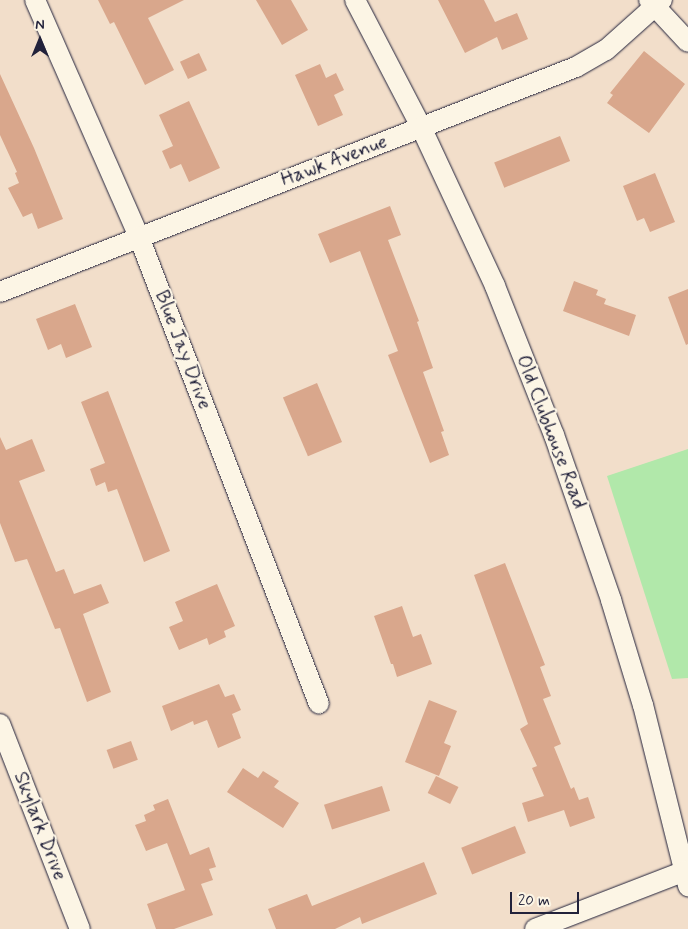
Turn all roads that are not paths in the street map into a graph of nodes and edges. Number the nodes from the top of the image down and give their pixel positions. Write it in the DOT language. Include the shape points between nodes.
graph roads {
  1 [pos="35,0"];
  2 [pos="355,0"];
  3 [pos="655,2"];
  4 [pos="688,42"];
  5 [pos="421,126"];
  6 [pos="139,237"];
  7 [pos="0,292"];
  8 [pos="319,704"];
  9 [pos="0,724"];
  10 [pos="686,878"];
  11 [pos="80,929"];
  12 [pos="535,929"];
  1 -- 6 [label="street, Blue Jay Drive"];
  2 -- 5 [label="street, Old Clubhouse Road"];
  3 -- 4 [label="street, Hawk Avenue"];
  3 -- 5 [label="street, Hawk Avenue" via="606,50 576,67"];
  5 -- 6 [label="street, Hawk Avenue"];
  5 -- 10 [label="street, Old Clubhouse Road" via="494,286 557,444 643,705"];
  6 -- 7 [label="street, Hawk Avenue"];
  6 -- 8 [label="street, Blue Jay Drive"];
  9 -- 11 [label="street, Skylark Drive"];
  10 -- 12 [label="street"];
}
